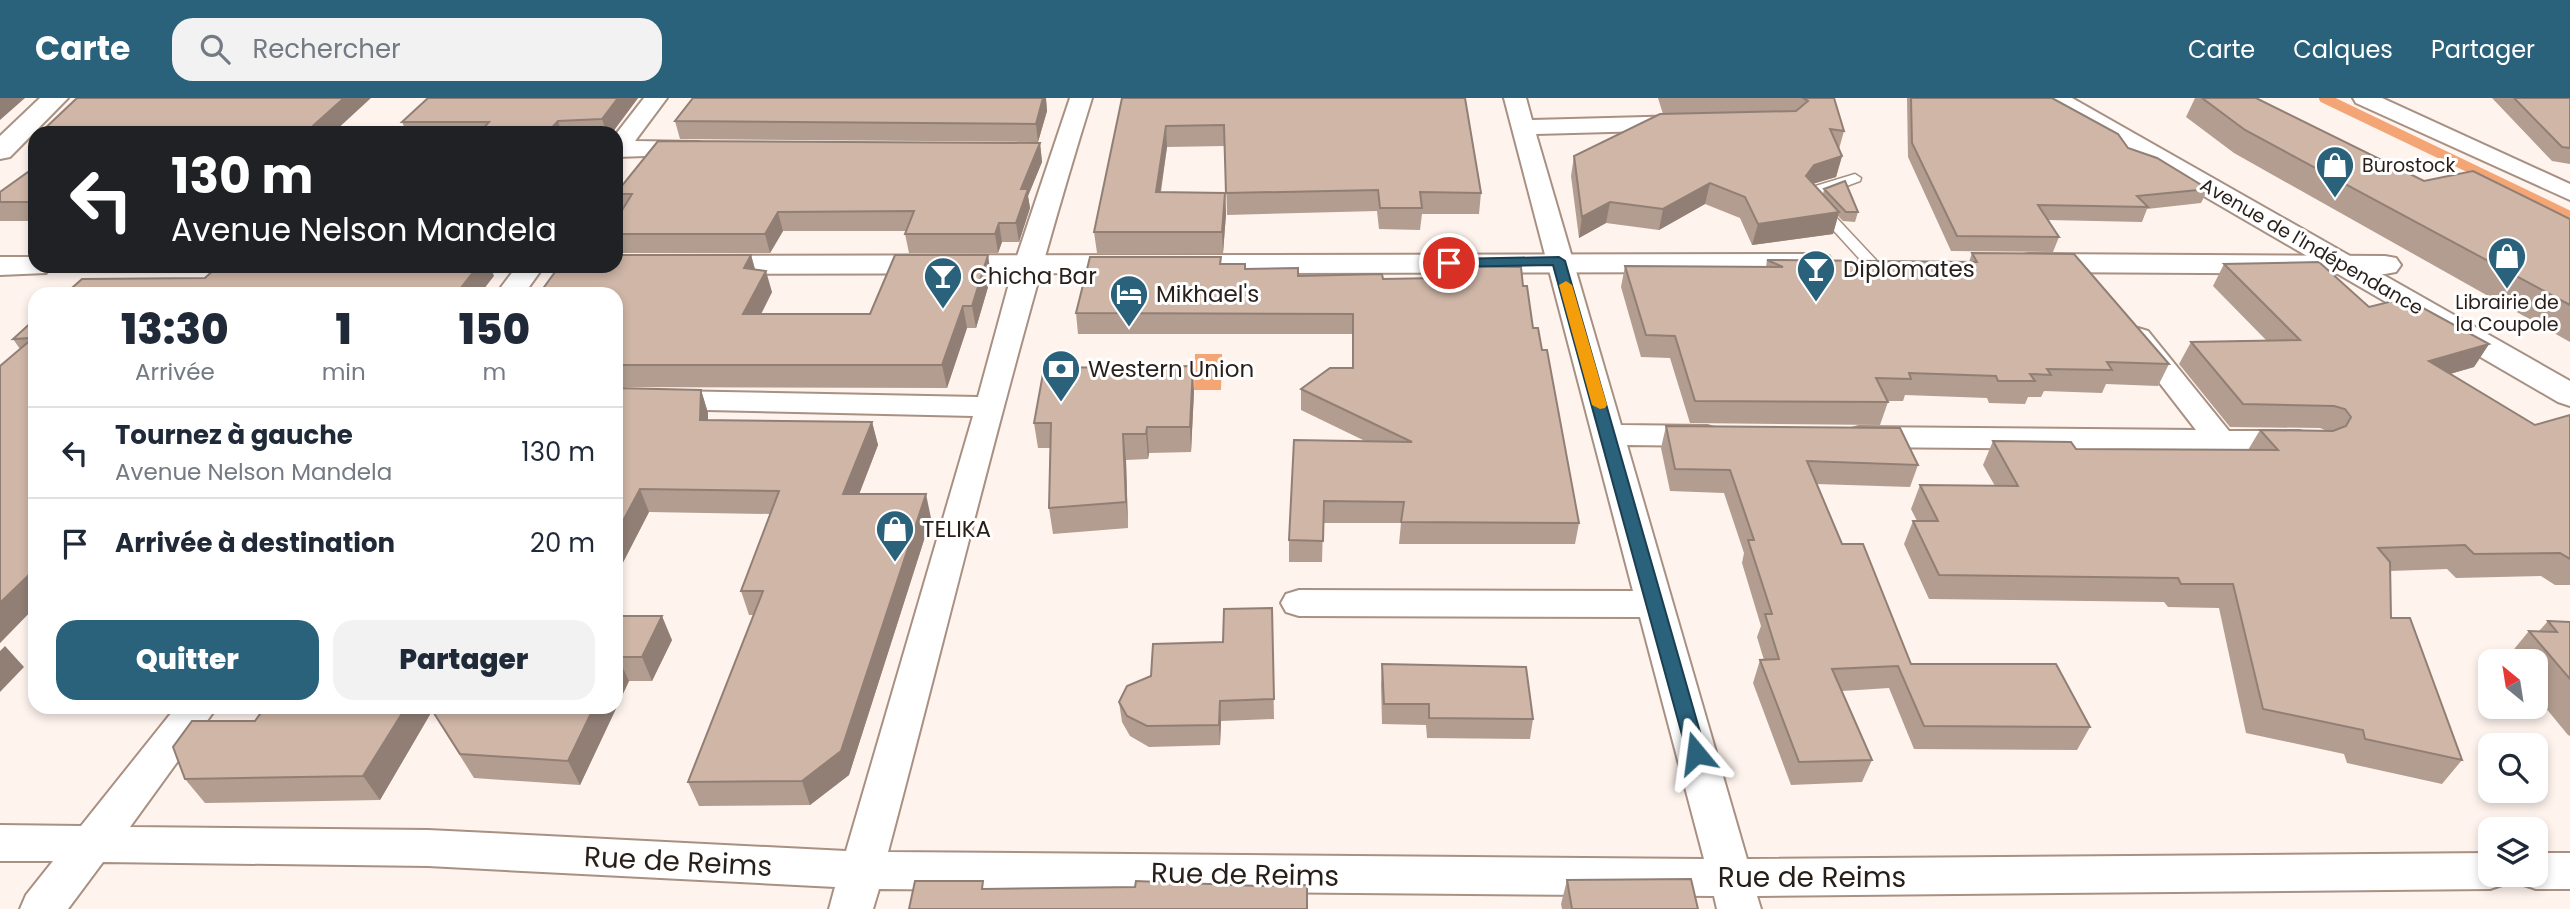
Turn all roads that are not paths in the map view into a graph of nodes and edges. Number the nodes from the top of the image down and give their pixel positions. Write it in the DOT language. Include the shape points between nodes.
graph roads {
  1 [pos="55,98"];
  2 [pos="656,98"];
  3 [pos="1081,98"];
  4 [pos="2053,98"];
  5 [pos="2088,98"];
  6 [pos="2364,98"];
  7 [pos="1518,112"];
  8 [pos="1711,123"];
  9 [pos="623,140"];
  10 [pos="623,148"];
  11 [pos="715,149"];
  12 [pos="0,151"];
  13 [pos="1855,178"];
  14 [pos="2570,193"];
  15 [pos="1559,261"];
  16 [pos="2073,262"];
  17 [pos="1884,263"];
  18 [pos="2005,263"];
  19 [pos="623,265"];
  20 [pos="1027,265"];
  21 [pos="2385,265"];
  22 [pos="0,266"];
  23 [pos="28,266"];
  24 [pos="2346,267"];
  25 [pos="2570,369"];
  26 [pos="2570,395"];
  27 [pos="623,399"];
  28 [pos="991,407"];
  29 [pos="1608,435"];
  30 [pos="1733,436"];
  31 [pos="1830,437"];
  32 [pos="2219,439"];
  33 [pos="2319,441"];
  34 [pos="1299,603"];
  35 [pos="1655,604"];
  36 [pos="193,714"];
  37 [pos="0,843"];
  38 [pos="93,844"];
  39 [pos="2548,871"];
  40 [pos="2570,871"];
  41 [pos="2478,872"];
  42 [pos="856,889"];
  43 [pos="1735,894"];
  44 [pos="42,909"];
  1 -- 12 [label="street"];
  2 -- 9 [label="street"];
  3 -- 20 [label="street" via="1051,152"];
  4 -- 24 [label="street, Avenue de l'Indépendance"];
  5 -- 21 [label="street, Avenue de l'Indépendance"];
  6 -- 14 [label="street"];
  7 -- 8 [label="street"];
  7 -- 15 [label="street"];
  10 -- 11 [label="street"];
  13 -- 17 [label="lane" via="1814,191 1810,197"];
  15 -- 17 [label="street"];
  15 -- 20 [label="street"];
  15 -- 29 [label="street"];
  16 -- 18 [label="street"];
  16 -- 24 [label="street"];
  16 -- 32 [label="street"];
  19 -- 20 [label="street"];
  20 -- 28 [label="street"];
  21 -- 24 [label="street"];
  21 -- 25 [label="street, Avenue de l'Indépendance"];
  22 -- 23 [label="street"];
  24 -- 26 [label="street, Avenue de l'Indépendance"];
  27 -- 28 [label="street"];
  28 -- 42 [label="street"];
  29 -- 30 [label="street"];
  29 -- 35 [label="street"];
  31 -- 32 [label="street"];
  32 -- 33 [label="street"];
  34 -- 35 [label="street"];
  35 -- 43 [label="street"];
  36 -- 38 [label="street"];
  37 -- 38 [label="street, Rue de Reims"];
  38 -- 42 [label="street, Rue de Reims" via="428,848"];
  38 -- 44 [label="street"];
  39 -- 40 [label="street"];
  41 -- 43 [label="street, Rue de Reims"];
  42 -- 43 [label="street, Rue de Reims"];
}
